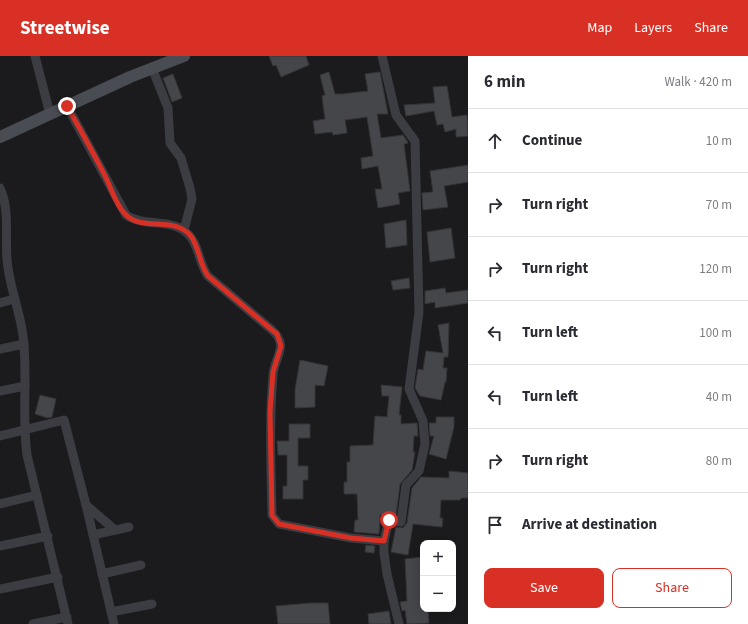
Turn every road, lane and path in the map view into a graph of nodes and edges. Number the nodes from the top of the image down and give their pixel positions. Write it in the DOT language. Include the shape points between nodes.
graph roads {
  1 [pos="35,56"];
  2 [pos="184,56"];
  3 [pos="382,56"];
  4 [pos="152,68"];
  5 [pos="67,106"];
  6 [pos="50,114"];
  7 [pos="0,137"];
  8 [pos="0,188"];
  9 [pos="184,230"];
  10 [pos="4,262"];
  11 [pos="14,299"];
  12 [pos="0,303"];
  13 [pos="24,344"];
  14 [pos="0,350"];
  15 [pos="25,386"];
  16 [pos="0,391"];
  17 [pos="24,431"];
  18 [pos="0,436"];
  19 [pos="38,495"];
  20 [pos="0,504"];
  21 [pos="86,505"];
  22 [pos="130,527"];
  23 [pos="115,530"];
  24 [pos="93,535"];
  25 [pos="48,536"];
  26 [pos="384,541"];
  27 [pos="0,546"];
  28 [pos="141,565"];
  29 [pos="102,574"];
  30 [pos="58,577"];
  31 [pos="0,589"];
  32 [pos="152,604"];
  33 [pos="111,612"];
  34 [pos="67,620"];
  35 [pos="33,624"];
  36 [pos="114,624"];
  37 [pos="399,624"];
  1 -- 6 [label="street"];
  2 -- 4 [label="street"];
  3 -- 26 [label="street" via="396,115 415,140 419,312 409,388 422,421 425,444 419,471 406,485 401,522 389,520"];
  4 -- 5 [label="street"];
  4 -- 9 [label="street" via="168,108 170,143 181,158 190,188 192,199"];
  5 -- 6 [label="street"];
  5 -- 9 [label="street" via="121,210 140,222 174,225"];
  6 -- 7 [label="street"];
  8 -- 10 [label="street" via="6,201"];
  9 -- 26 [label="street" via="195,243 202,267 208,276 272,330 280,340 281,346 273,372 270,412 273,519 279,524 351,538"];
  10 -- 11 [label="street"];
  11 -- 12 [label="street"];
  11 -- 13 [label="street"];
  13 -- 14 [label="street"];
  13 -- 15 [label="street"];
  15 -- 16 [label="street"];
  15 -- 17 [label="street"];
  17 -- 18 [label="street"];
  17 -- 19 [label="street" via="27,455"];
  17 -- 21 [label="street" via="64,420"];
  19 -- 20 [label="street"];
  19 -- 25 [label="street"];
  21 -- 23 [label="street"];
  21 -- 24 [label="street"];
  22 -- 23 [label="street"];
  23 -- 24 [label="street"];
  24 -- 29 [label="street"];
  25 -- 27 [label="street"];
  25 -- 30 [label="street"];
  26 -- 37 [label="street" via="387,574"];
  28 -- 29 [label="street"];
  29 -- 33 [label="street"];
  30 -- 31 [label="street"];
  30 -- 34 [label="street"];
  32 -- 33 [label="street"];
  33 -- 36 [label="street"];
  34 -- 35 [label="street"];
}
